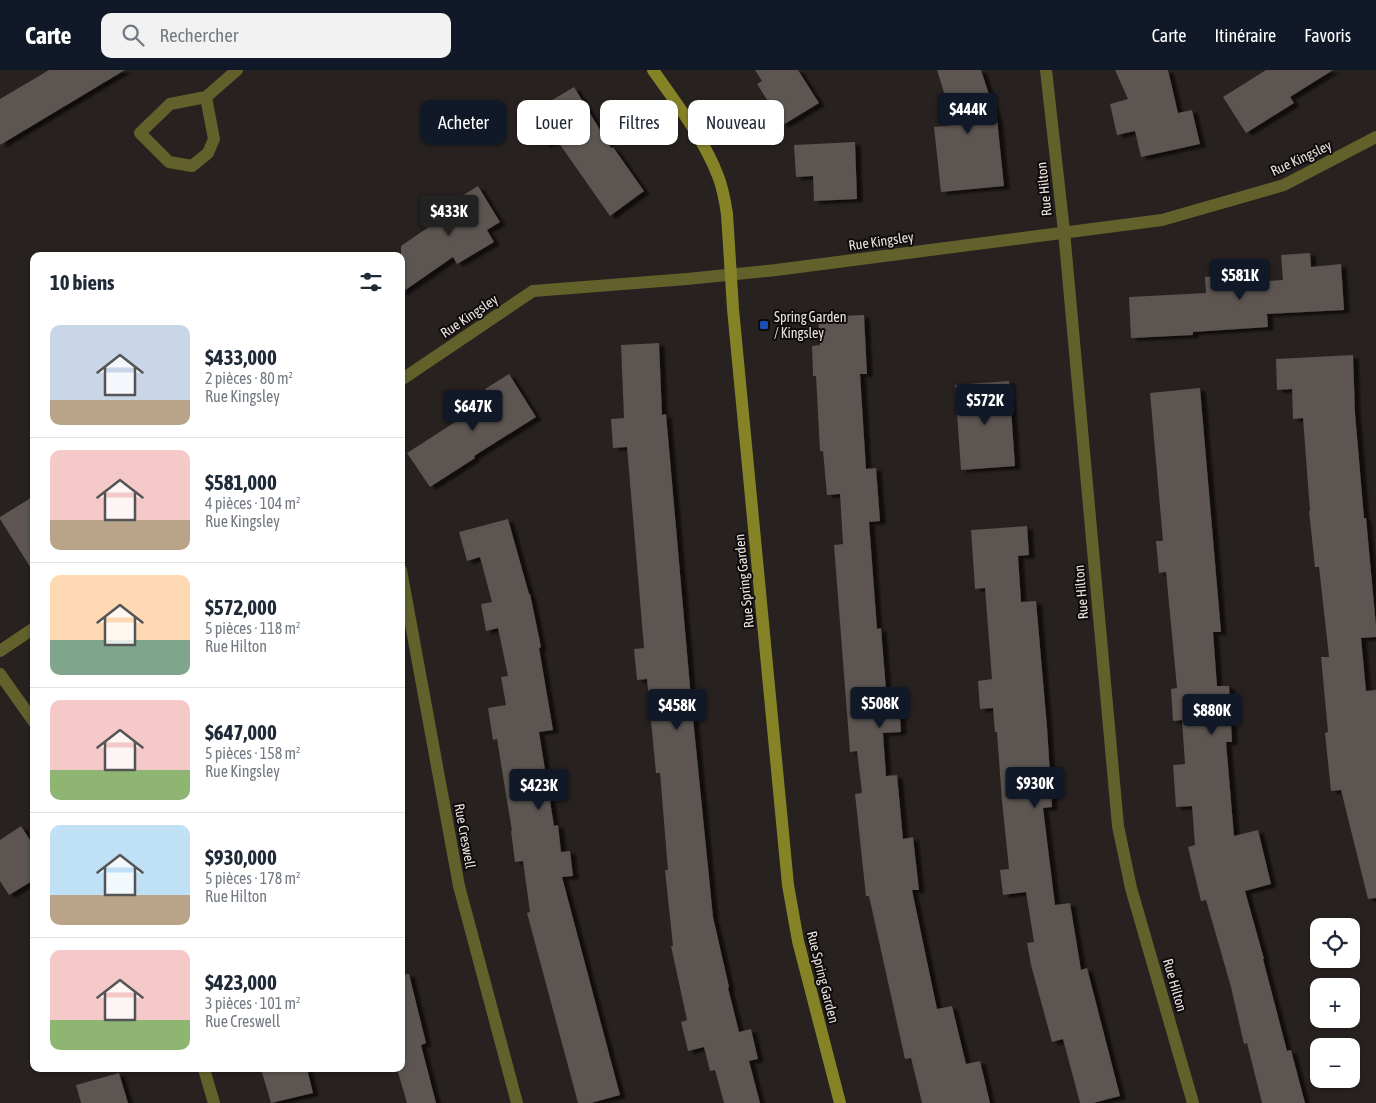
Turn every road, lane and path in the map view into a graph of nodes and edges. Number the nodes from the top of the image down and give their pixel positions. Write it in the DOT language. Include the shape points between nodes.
graph roads {
  1 [pos="238,70"];
  2 [pos="653,70"];
  3 [pos="1046,70"];
  4 [pos="206,97"];
  5 [pos="1376,137"];
  6 [pos="1064,231"];
  7 [pos="731,274"];
  8 [pos="405,377"];
  9 [pos="405,592"];
  10 [pos="30,631"];
  11 [pos="0,651"];
  12 [pos="0,674"];
  13 [pos="30,716"];
  14 [pos="205,1072"];
  15 [pos="214,1103"];
  16 [pos="517,1103"];
  17 [pos="840,1103"];
  18 [pos="1193,1103"];
  1 -- 4 [label="street"];
  2 -- 7 [label="street, Rue Spring Garden" via="718,176 727,214"];
  3 -- 6 [label="street, Rue Hilton"];
  4 -- 4 [label="street" via="170,104 140,133 169,162 192,166 208,153 214,139"];
  5 -- 6 [label="street, Rue Kingsley" via="1284,185 1162,220"];
  6 -- 7 [label="street, Rue Kingsley"];
  6 -- 18 [label="street, Rue Hilton" via="1118,826 1131,888"];
  7 -- 8 [label="street, Rue Kingsley" via="533,291"];
  7 -- 17 [label="street, Rue Spring Garden" via="788,885 800,949"];
  9 -- 16 [label="street, Rue Creswell" via="459,886"];
  10 -- 11 [label="street"];
  12 -- 13 [label="street"];
  14 -- 15 [label="street"];
}
